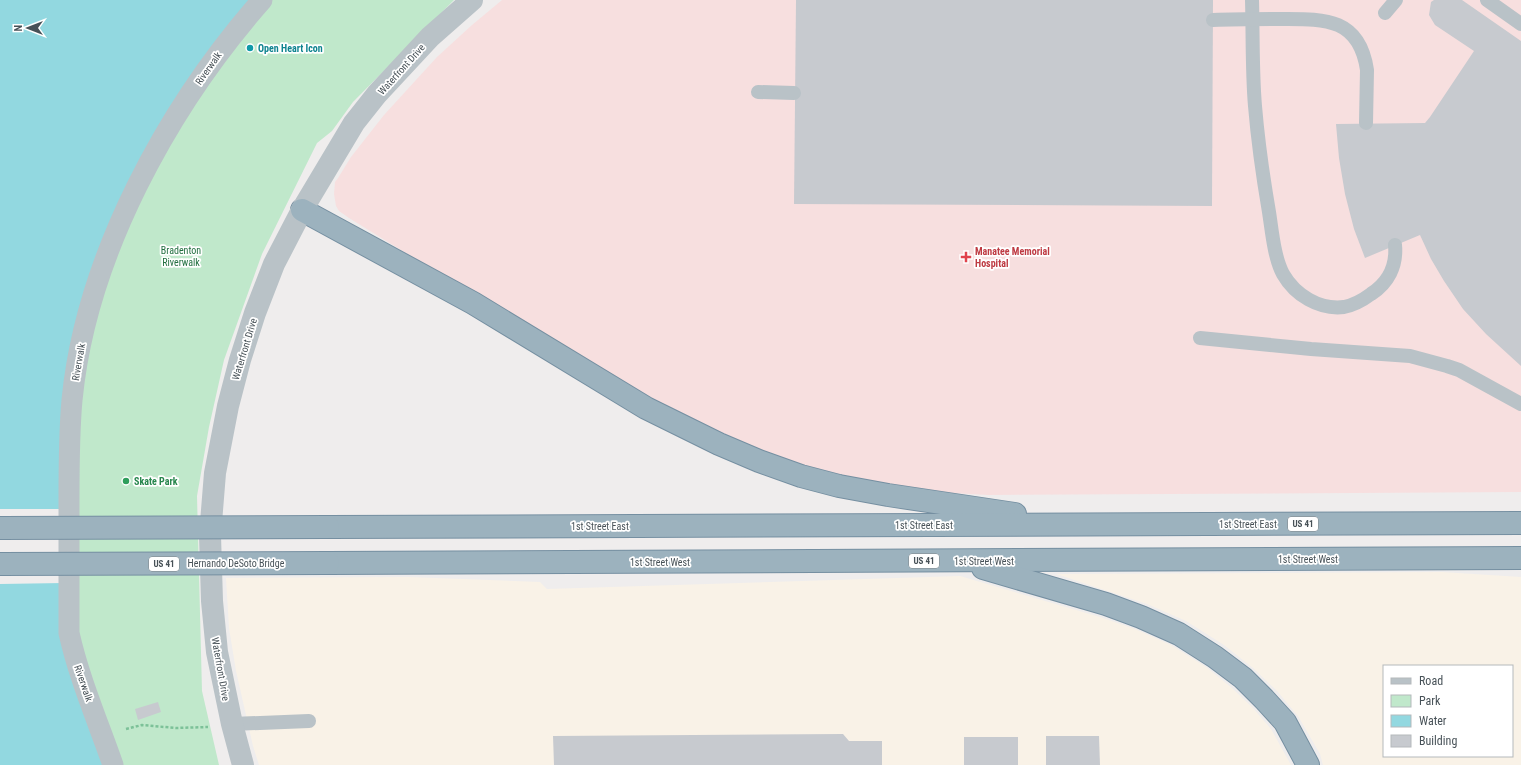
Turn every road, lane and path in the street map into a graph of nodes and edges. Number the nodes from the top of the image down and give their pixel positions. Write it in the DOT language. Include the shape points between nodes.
graph roads {
  1 [pos="262,0"];
  2 [pos="472,0"];
  3 [pos="1252,0"];
  4 [pos="1396,0"];
  5 [pos="1487,0"];
  6 [pos="1385,12"];
  7 [pos="1252,19"];
  8 [pos="1214,20"];
  9 [pos="1521,24"];
  10 [pos="758,92"];
  11 [pos="794,92"];
  12 [pos="1366,123"];
  13 [pos="302,210"];
  14 [pos="1395,245"];
  15 [pos="1200,338"];
  16 [pos="1521,404"];
  17 [pos="1521,523"];
  18 [pos="1086,525"];
  19 [pos="0,528"];
  20 [pos="1521,558"];
  21 [pos="959,561"];
  22 [pos="328,563"];
  23 [pos="0,564"];
  24 [pos="309,721"];
  25 [pos="222,725"];
  26 [pos="133,727"];
  27 [pos="112,765"];
  28 [pos="243,765"];
  29 [pos="1308,765"];
  1 -- 27 [label="street, Riverwalk" via="207,68 130,198 114,234 89,311 80,351 69,438 69,633"];
  2 -- 13 [label="street, Waterfront Drive" via="430,37 354,123"];
  3 -- 7 [label="lane"];
  4 -- 6 [label="lane"];
  5 -- 9 [label="lane"];
  7 -- 8 [label="lane"];
  7 -- 12 [label="lane" via="1322,20 1336,24 1350,34 1360,45 1366,62"];
  7 -- 14 [label="lane" via="1255,106 1262,169 1272,233 1283,273 1310,301 1334,307 1345,306 1361,301 1384,284 1393,268"];
  10 -- 11 [label="lane"];
  13 -- 18 [label="highway" via="473,303 646,408 719,444 801,476 839,486"];
  13 -- 25 [label="street, Waterfront Drive" via="274,264 254,313 228,406 214,484 210,535"];
  15 -- 16 [label="lane" via="1410,356 1459,370"];
  17 -- 18 [label="highway, 1st Street East / US 41"];
  18 -- 19 [label="highway, 1st Street East / US 41, bridge"];
  20 -- 21 [label="highway, 1st Street West / US 41"];
  21 -- 22 [label="highway, 1st Street West / US 41"];
  21 -- 29 [label="highway" via="1099,602 1179,634 1243,678 1264,699 1285,722"];
  22 -- 23 [label="highway, Hernando DeSoto Bridge / US 41, bridge"];
  24 -- 25 [label="lane"];
  25 -- 26 [label="path"];
  25 -- 28 [label="street, Waterfront Drive"];
}
